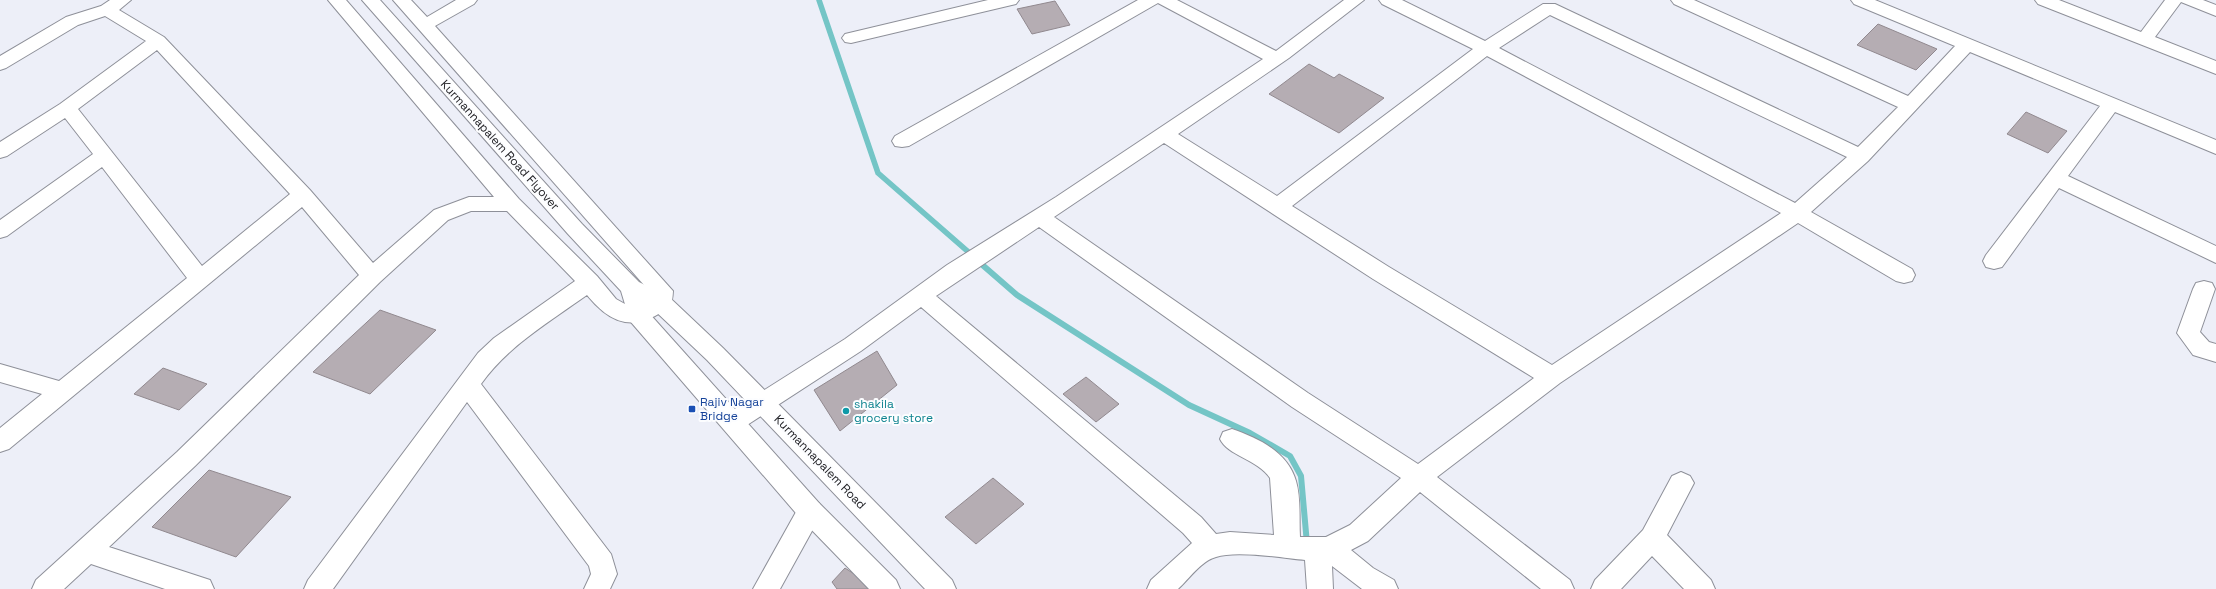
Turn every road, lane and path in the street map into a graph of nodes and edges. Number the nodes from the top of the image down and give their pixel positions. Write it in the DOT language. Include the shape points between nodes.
graph roads {
  1 [pos="122,0"];
  2 [pos="337,0"];
  3 [pos="371,0"];
  4 [pos="402,0"];
  5 [pos="468,0"];
  6 [pos="1010,0"];
  7 [pos="1151,0"];
  8 [pos="1164,0"];
  9 [pos="1356,0"];
  10 [pos="1388,0"];
  11 [pos="1680,0"];
  12 [pos="1860,0"];
  13 [pos="2044,0"];
  14 [pos="2174,0"];
  15 [pos="2188,0"];
  16 [pos="1554,4"];
  17 [pos="107,10"];
  18 [pos="2216,11"];
  19 [pos="425,25"];
  20 [pos="851,38"];
  21 [pos="2144,40"];
  22 [pos="158,41"];
  23 [pos="1967,44"];
  24 [pos="1486,48"];
  25 [pos="1276,58"];
  26 [pos="0,64"];
  27 [pos="2216,68"];
  28 [pos="2111,104"];
  29 [pos="1911,105"];
  30 [pos="67,108"];
  31 [pos="1163,133"];
  32 [pos="902,141"];
  33 [pos="2216,147"];
  34 [pos="0,151"];
  35 [pos="104,156"];
  36 [pos="1861,156"];
  37 [pos="2056,178"];
  38 [pos="303,195"];
  39 [pos="512,204"];
  40 [pos="1278,206"];
  41 [pos="1797,213"];
  42 [pos="1039,217"];
  43 [pos="0,231"];
  44 [pos="2216,255"];
  45 [pos="1994,261"];
  46 [pos="1904,275"];
  47 [pos="372,276"];
  48 [pos="200,279"];
  49 [pos="589,282"];
  50 [pos="631,288"];
  51 [pos="2204,289"];
  52 [pos="922,296"];
  53 [pos="661,303"];
  54 [pos="638,315"];
  55 [pos="2216,353"];
  56 [pos="0,373"];
  57 [pos="1552,377"];
  58 [pos="467,384"];
  59 [pos="62,391"];
  60 [pos="764,404"];
  61 [pos="733,422"];
  62 [pos="1232,439"];
  63 [pos="0,442"];
  64 [pos="1419,477"];
  65 [pos="1681,483"];
  66 [pos="810,511"];
  67 [pos="1652,538"];
  68 [pos="1210,546"];
  69 [pos="1309,548"];
  70 [pos="87,551"];
  71 [pos="1169,586"];
  72 [pos="45,589"];
  73 [pos="201,589"];
  74 [pos="317,589"];
  75 [pos="597,589"];
  76 [pos="766,589"];
  77 [pos="887,589"];
  78 [pos="943,589"];
  79 [pos="1320,589"];
  80 [pos="1385,589"];
  81 [pos="1561,589"];
  82 [pos="1604,589"];
  83 [pos="1702,589"];
  1 -- 17 [label="street"];
  2 -- 39 [label="street"];
  3 -- 50 [label="street, Kurmannapalem Road Flyover" via="575,229"];
  4 -- 19 [label="street"];
  5 -- 19 [label="street"];
  6 -- 20 [label="street"];
  7 -- 32 [label="street"];
  8 -- 25 [label="street"];
  9 -- 25 [label="street"];
  10 -- 24 [label="street"];
  11 -- 29 [label="street"];
  12 -- 23 [label="street"];
  13 -- 21 [label="street"];
  14 -- 21 [label="street"];
  15 -- 18 [label="street"];
  16 -- 24 [label="street"];
  16 -- 36 [label="street"];
  17 -- 22 [label="street"];
  17 -- 26 [label="street" via="72,21"];
  19 -- 53 [label="street" via="662,291"];
  21 -- 27 [label="street"];
  22 -- 30 [label="street"];
  22 -- 38 [label="street"];
  23 -- 28 [label="street"];
  23 -- 29 [label="street"];
  24 -- 40 [label="street"];
  24 -- 41 [label="street"];
  25 -- 31 [label="street"];
  28 -- 33 [label="street"];
  28 -- 37 [label="street"];
  29 -- 36 [label="street"];
  30 -- 34 [label="street"];
  30 -- 35 [label="street"];
  31 -- 40 [label="street"];
  31 -- 42 [label="street"];
  35 -- 43 [label="street"];
  35 -- 48 [label="street"];
  36 -- 41 [label="street"];
  37 -- 44 [label="street"];
  37 -- 45 [label="street"];
  38 -- 47 [label="street"];
  38 -- 48 [label="street"];
  39 -- 47 [label="street" via="469,204 441,214"];
  39 -- 49 [label="street"];
  40 -- 57 [label="street" via="1381,273"];
  41 -- 46 [label="street"];
  41 -- 57 [label="street"];
  42 -- 52 [label="street" via="955,271"];
  42 -- 64 [label="street" via="1293,395"];
  47 -- 70 [label="street" via="186,459"];
  48 -- 59 [label="street"];
  49 -- 54 [label="street" via="608,305 620,312"];
  49 -- 58 [label="street" via="502,344 486,359"];
  50 -- 53 [label="street, Kurmannapalem Road Flyover"];
  50 -- 54 [label="street, Kurmannapalem Road Flyover"];
  51 -- 55 [label="street" via="2188,333 2201,349"];
  52 -- 60 [label="street"];
  52 -- 68 [label="street" via="1192,525"];
  53 -- 54 [label="street"];
  53 -- 60 [label="street, Kurmannapalem Road"];
  54 -- 61 [label="street"];
  56 -- 59 [label="street"];
  57 -- 64 [label="street"];
  58 -- 74 [label="street"];
  58 -- 75 [label="street" via="602,562 604,574"];
  59 -- 63 [label="street"];
  60 -- 61 [label="street"];
  60 -- 78 [label="street, Kurmannapalem Road"];
  61 -- 66 [label="street"];
  62 -- 69 [label="street" via="1267,457 1282,472"];
  64 -- 69 [label="street" via="1359,533"];
  64 -- 81 [label="street"];
  65 -- 67 [label="street"];
  66 -- 76 [label="street"];
  66 -- 77 [label="street"];
  67 -- 82 [label="street"];
  67 -- 83 [label="street"];
  68 -- 69 [label="street" via="1230,543"];
  68 -- 71 [label="street" via="1195,555"];
  69 -- 79 [label="street"];
  69 -- 80 [label="street"];
  70 -- 72 [label="street"];
  70 -- 73 [label="street"];
}
